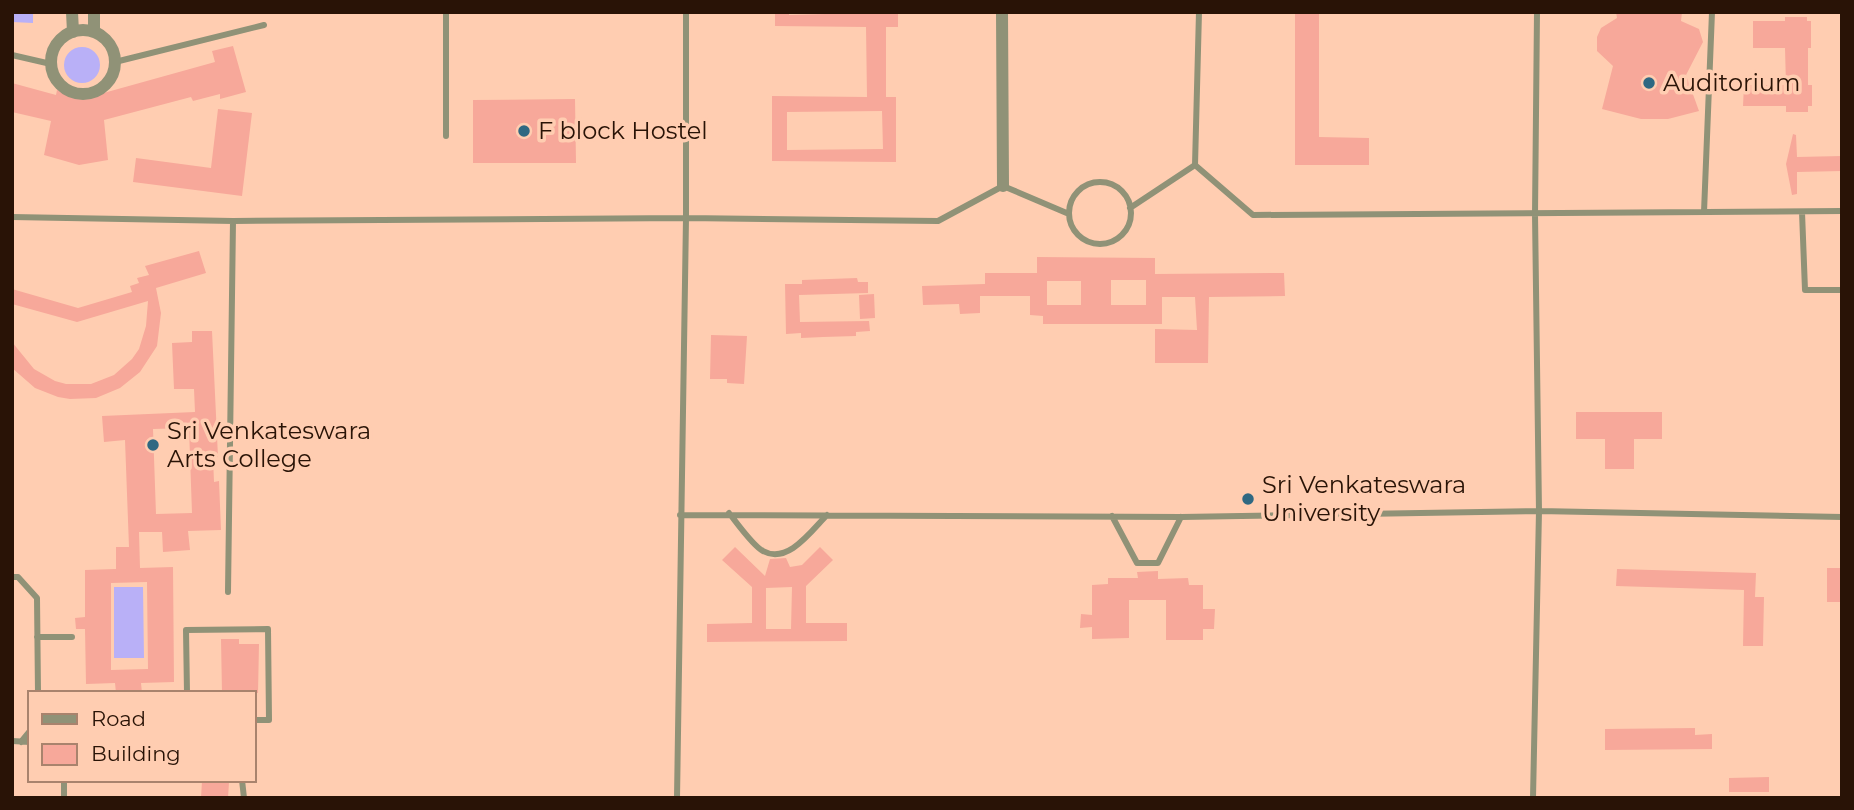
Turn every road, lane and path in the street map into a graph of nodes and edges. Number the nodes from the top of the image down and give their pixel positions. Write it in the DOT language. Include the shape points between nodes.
graph roads {
  1 [pos="72,12"];
  2 [pos="94,12"];
  3 [pos="446,12"];
  4 [pos="686,12"];
  5 [pos="1002,12"];
  6 [pos="1199,12"];
  7 [pos="1537,12"];
  8 [pos="1712,12"];
  9 [pos="264,25"];
  10 [pos="94,31"];
  11 [pos="73,32"];
  12 [pos="12,55"];
  13 [pos="115,62"];
  14 [pos="51,64"];
  15 [pos="446,136"];
  16 [pos="1195,165"];
  17 [pos="1003,186"];
  18 [pos="1130,208"];
  19 [pos="1842,211"];
  20 [pos="1704,212"];
  21 [pos="1802,212"];
  22 [pos="1069,214"];
  23 [pos="1535,214"];
  24 [pos="12,217"];
  25 [pos="686,218"];
  26 [pos="233,221"];
  27 [pos="1842,289"];
  28 [pos="1539,511"];
  29 [pos="729,513"];
  30 [pos="827,514"];
  31 [pos="680,515"];
  32 [pos="1112,516"];
  33 [pos="1181,517"];
  34 [pos="1842,517"];
  35 [pos="12,577"];
  36 [pos="229,592"];
  37 [pos="37,637"];
  38 [pos="72,637"];
  39 [pos="38,691"];
  40 [pos="187,691"];
  41 [pos="256,720"];
  42 [pos="28,734"];
  43 [pos="12,741"];
  44 [pos="21,742"];
  45 [pos="28,742"];
  46 [pos="677,798"];
  47 [pos="1533,798"];
  1 -- 11 [label="street"];
  2 -- 10 [label="street"];
  3 -- 15 [label="lane"];
  4 -- 25 [label="lane"];
  5 -- 17 [label="street"];
  6 -- 16 [label="lane"];
  7 -- 23 [label="lane"];
  8 -- 20 [label="lane"];
  9 -- 13 [label="lane"];
  10 -- 11 [label="street"];
  10 -- 13 [label="street" via="110,46"];
  11 -- 14 [label="street" via="54,47"];
  12 -- 14 [label="lane"];
  13 -- 14 [label="street" via="106,84 84,94 61,86"];
  16 -- 18 [label="lane"];
  16 -- 23 [label="lane" via="1253,215"];
  17 -- 22 [label="lane"];
  17 -- 25 [label="lane" via="938,222"];
  18 -- 22 [label="lane" via="1112,185 1092,184 1075,195"];
  18 -- 22 [label="lane" via="1127,228 1103,244 1076,233"];
  19 -- 21 [label="lane"];
  20 -- 21 [label="lane"];
  20 -- 23 [label="lane"];
  21 -- 27 [label="lane" via="1805,290"];
  23 -- 28 [label="lane"];
  24 -- 26 [label="lane"];
  25 -- 26 [label="lane"];
  25 -- 31 [label="lane"];
  26 -- 36 [label="lane"];
  28 -- 33 [label="lane"];
  28 -- 34 [label="lane"];
  28 -- 47 [label="lane"];
  29 -- 30 [label="lane"];
  29 -- 30 [label="lane" via="763,551 777,554 791,551"];
  29 -- 31 [label="lane"];
  30 -- 32 [label="lane"];
  31 -- 46 [label="lane"];
  32 -- 33 [label="lane"];
  32 -- 33 [label="lane" via="1137,563 1158,563"];
  35 -- 37 [label="lane" via="18,577 37,598"];
  37 -- 38 [label="lane"];
  37 -- 39 [label="lane"];
  40 -- 41 [label="lane" via="186,630 268,629 269,720"];
  42 -- 44 [label="lane"];
  43 -- 44 [label="lane"];
  44 -- 45 [label="lane"];
}
